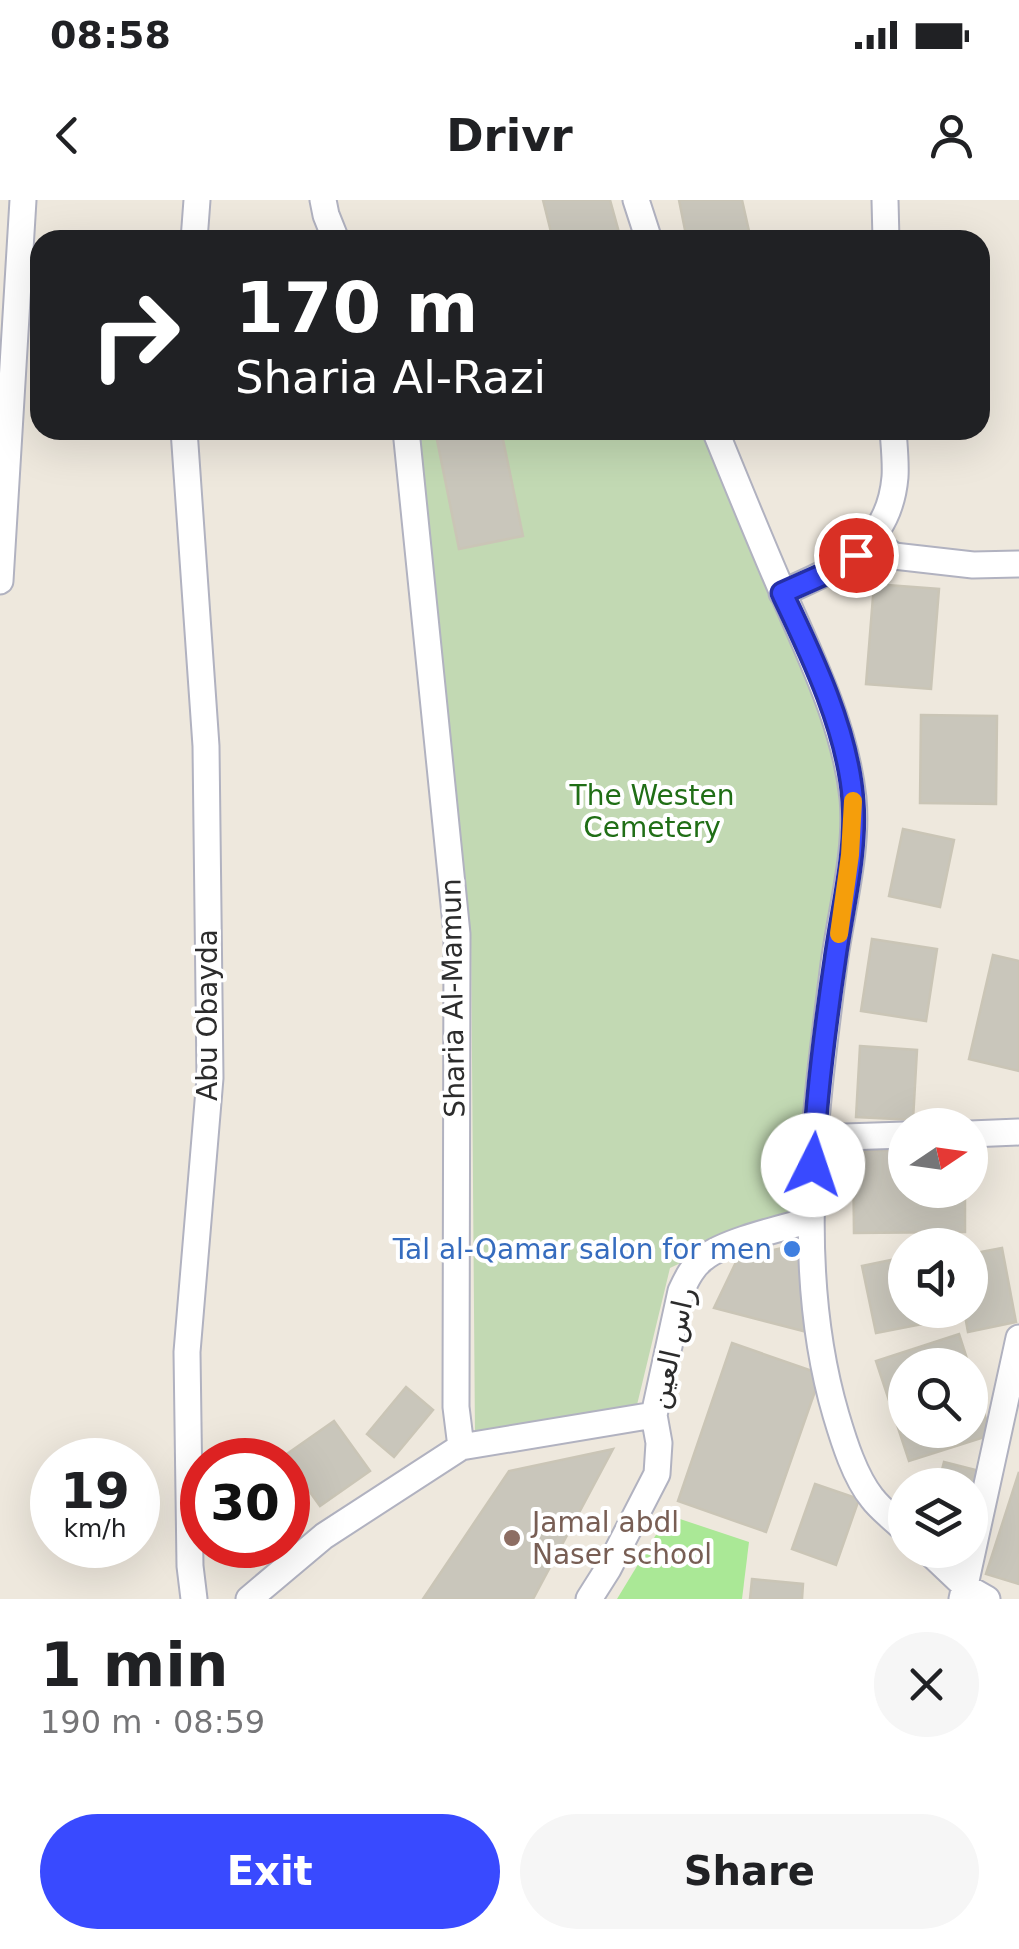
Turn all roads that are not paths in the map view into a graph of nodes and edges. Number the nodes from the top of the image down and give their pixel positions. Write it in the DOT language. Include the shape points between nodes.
graph roads {
  1 [pos="23,200"];
  2 [pos="198,200"];
  3 [pos="323,200"];
  4 [pos="636,200"];
  5 [pos="885,200"];
  6 [pos="195,230"];
  7 [pos="332,230"];
  8 [pos="646,230"];
  9 [pos="886,230"];
  10 [pos="185,440"];
  11 [pos="407,440"];
  12 [pos="719,440"];
  13 [pos="894,440"];
  14 [pos="871,539"];
  15 [pos="1019,564"];
  16 [pos="0,582"];
  17 [pos="782,593"];
  18 [pos="1019,1132"];
  19 [pos="988,1133"];
  20 [pos="888,1136"];
  21 [pos="814,1138"];
  22 [pos="811,1220"];
  23 [pos="1019,1338"];
  24 [pos="654,1415"];
  25 [pos="461,1447"];
  26 [pos="888,1514"];
  27 [pos="944,1568"];
  28 [pos="972,1595"];
  29 [pos="194,1599"];
  30 [pos="249,1599"];
  31 [pos="588,1599"];
  1 -- 16 [label="street"];
  2 -- 6 [label="street"];
  3 -- 7 [label="street"];
  4 -- 8 [label="street"];
  5 -- 9 [label="street"];
  10 -- 29 [label="street, Abu Obayda" via="206,746 210,1078 186,1352"];
  11 -- 25 [label="street, Sharia Al-Mamun" via="457,934"];
  12 -- 17 [label="street"];
  13 -- 14 [label="street" via="892,495"];
  14 -- 15 [label="street" via="894,556"];
  14 -- 17 [label="street" via="842,565"];
  17 -- 21 [label="street" via="830,705 853,802"];
  18 -- 19 [label="street"];
  20 -- 21 [label="street"];
  21 -- 22 [label="street"];
  22 -- 24 [label="street, راس العين" via="720,1248 695,1266 682,1291"];
  22 -- 26 [label="street" via="814,1293 832,1400 846,1449 871,1498"];
  23 -- 28 [label="street"];
  24 -- 25 [label="street"];
  24 -- 31 [label="street, راس العين" via="657,1474"];
  25 -- 30 [label="street" via="324,1536"];
  27 -- 28 [label="street"];
}
